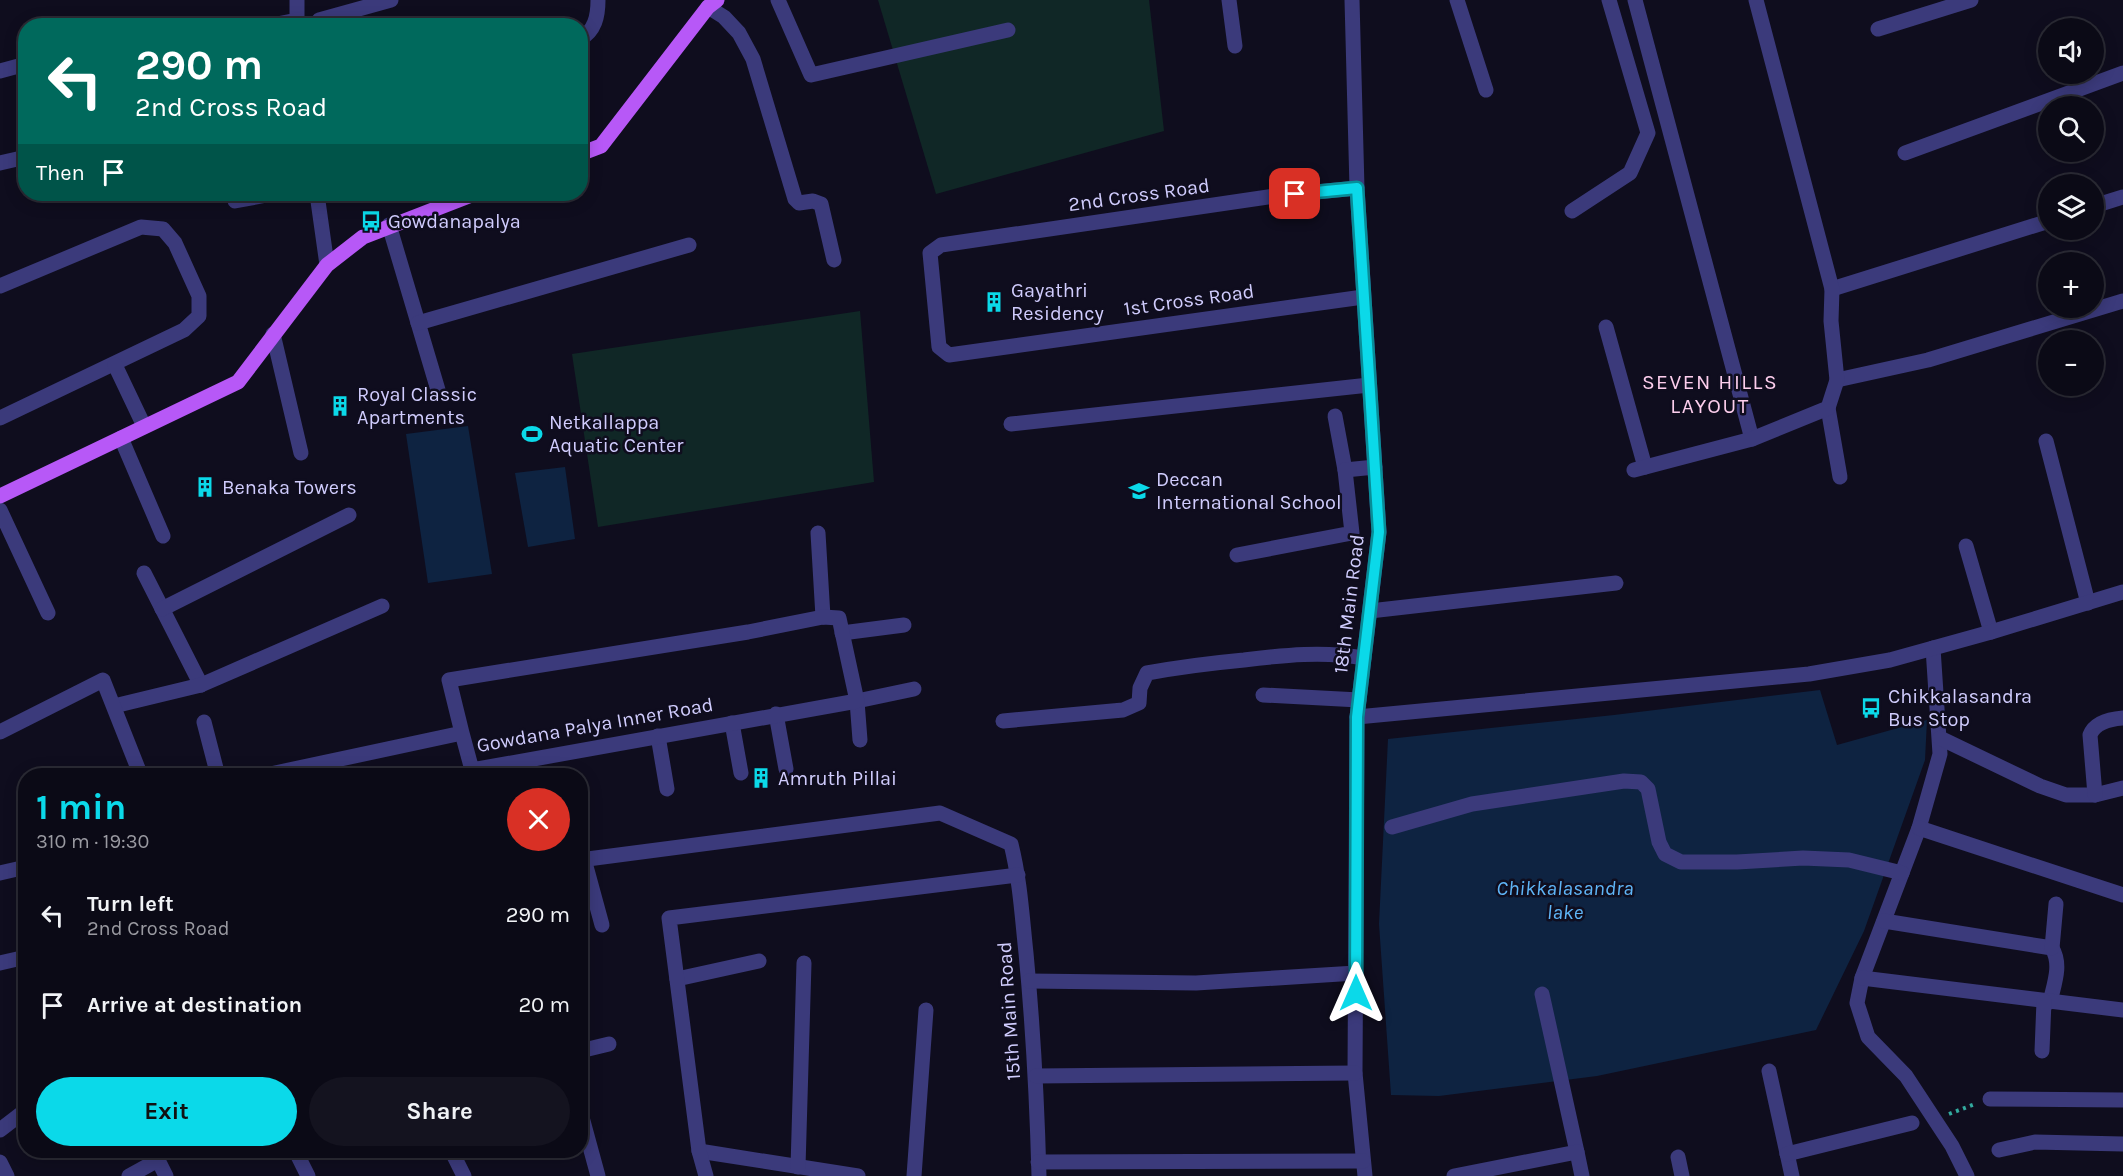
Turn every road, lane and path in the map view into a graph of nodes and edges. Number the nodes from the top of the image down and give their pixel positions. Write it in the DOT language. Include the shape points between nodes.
graph roads {
  1 [pos="297,0"];
  2 [pos="391,0"];
  3 [pos="598,0"];
  4 [pos="778,0"];
  5 [pos="1229,0"];
  6 [pos="1352,0"];
  7 [pos="1457,0"];
  8 [pos="1609,0"];
  9 [pos="1635,0"];
  10 [pos="1756,0"];
  11 [pos="1971,0"];
  12 [pos="712,3"];
  13 [pos="297,18"];
  14 [pos="326,18"];
  15 [pos="1878,28"];
  16 [pos="1008,30"];
  17 [pos="588,35"];
  18 [pos="1235,46"];
  19 [pos="18,66"];
  20 [pos="0,71"];
  21 [pos="2123,73"];
  22 [pos="1486,90"];
  23 [pos="588,151"];
  24 [pos="1905,153"];
  25 [pos="18,159"];
  26 [pos="0,163"];
  27 [pos="1357,188"];
  28 [pos="2123,197"];
  29 [pos="318,201"];
  30 [pos="455,201"];
  31 [pos="2104,203"];
  32 [pos="1572,211"];
  33 [pos="2038,224"];
  34 [pos="389,225"];
  35 [pos="689,244"];
  36 [pos="930,253"];
  37 [pos="834,260"];
  38 [pos="327,265"];
  39 [pos="0,286"];
  40 [pos="1832,290"];
  41 [pos="1363,297"];
  42 [pos="2123,301"];
  43 [pos="418,323"];
  44 [pos="1606,327"];
  45 [pos="273,334"];
  46 [pos="115,364"];
  47 [pos="1837,380"];
  48 [pos="1369,385"];
  49 [pos="438,390"];
  50 [pos="1828,408"];
  51 [pos="1335,417"];
  52 [pos="0,418"];
  53 [pos="1011,424"];
  54 [pos="144,426"];
  55 [pos="121,438"];
  56 [pos="1752,439"];
  57 [pos="2046,441"];
  58 [pos="301,453"];
  59 [pos="1375,468"];
  60 [pos="1345,471"];
  61 [pos="1840,477"];
  62 [pos="0,496"];
  63 [pos="0,510"];
  64 [pos="349,514"];
  65 [pos="818,533"];
  66 [pos="163,536"];
  67 [pos="1966,546"];
  68 [pos="1237,555"];
  69 [pos="144,573"];
  70 [pos="1616,582"];
  71 [pos="2123,592"];
  72 [pos="2088,603"];
  73 [pos="382,606"];
  74 [pos="162,609"];
  75 [pos="1370,610"];
  76 [pos="48,613"];
  77 [pos="823,617"];
  78 [pos="903,625"];
  79 [pos="1991,632"];
  80 [pos="842,633"];
  81 [pos="1933,648"];
  82 [pos="1364,658"];
  83 [pos="201,685"];
  84 [pos="914,689"];
  85 [pos="1263,695"];
  86 [pos="1359,699"];
  87 [pos="857,701"];
  88 [pos="114,706"];
  89 [pos="776,714"];
  90 [pos="1357,717"];
  91 [pos="2123,718"];
  92 [pos="204,722"];
  93 [pos="1004,722"];
  94 [pos="732,723"];
  95 [pos="0,732"];
  96 [pos="462,733"];
  97 [pos="658,736"];
  98 [pos="1940,738"];
  99 [pos="860,740"];
  100 [pos="138,768"];
  101 [pos="216,768"];
  102 [pos="298,768"];
  103 [pos="471,768"];
  104 [pos="483,768"];
  105 [pos="786,769"];
  106 [pos="741,773"];
  107 [pos="2123,788"];
  108 [pos="667,789"];
  109 [pos="2095,795"];
  110 [pos="1392,827"];
  111 [pos="1919,828"];
  112 [pos="588,858"];
  113 [pos="18,869"];
  114 [pos="0,873"];
  115 [pos="1902,873"];
  116 [pos="1018,875"];
  117 [pos="588,879"];
  118 [pos="2123,895"];
  119 [pos="2056,904"];
  120 [pos="1884,921"];
  121 [pos="602,925"];
  122 [pos="2052,948"];
  123 [pos="18,959"];
  124 [pos="759,961"];
  125 [pos="0,963"];
  126 [pos="804,963"];
  127 [pos="1356,973"];
  128 [pos="1862,978"];
  129 [pos="677,979"];
  130 [pos="1029,981"];
  131 [pos="1542,994"];
  132 [pos="2047,1001"];
  133 [pos="926,1010"];
  134 [pos="2123,1010"];
  135 [pos="609,1044"];
  136 [pos="588,1049"];
  137 [pos="2042,1051"];
  138 [pos="1769,1071"];
  139 [pos="1355,1073"];
  140 [pos="1036,1076"];
  141 [pos="1990,1099"];
  142 [pos="2123,1100"];
  143 [pos="18,1116"];
  144 [pos="1934,1119"];
  145 [pos="1912,1123"];
  146 [pos="0,1130"];
  147 [pos="588,1139"];
  148 [pos="2123,1144"];
  149 [pos="1999,1150"];
  150 [pos="699,1151"];
  151 [pos="1577,1152"];
  152 [pos="1787,1154"];
  153 [pos="1678,1157"];
  154 [pos="151,1158"];
  155 [pos="157,1158"];
  156 [pos="299,1158"];
  157 [pos="455,1158"];
  158 [pos="0,1162"];
  159 [pos="798,1167"];
  160 [pos="1364,1168"];
  161 [pos="1038,1169"];
  162 [pos="1463,1175"];
  163 [pos="7,1176"];
  164 [pos="129,1176"];
  165 [pos="166,1176"];
  166 [pos="308,1176"];
  167 [pos="464,1176"];
  168 [pos="598,1176"];
  169 [pos="706,1176"];
  170 [pos="858,1176"];
  171 [pos="914,1176"];
  172 [pos="1582,1176"];
  173 [pos="1682,1176"];
  174 [pos="1792,1176"];
  175 [pos="1967,1176"];
  1 -- 13 [label="street"];
  2 -- 14 [label="street"];
  3 -- 17 [label="street" via="598,15"];
  4 -- 16 [label="street" via="811,75"];
  5 -- 18 [label="street"];
  6 -- 27 [label="street, 18th Main Road"];
  7 -- 22 [label="street"];
  8 -- 32 [label="street" via="1648,133 1630,173"];
  9 -- 56 [label="street"];
  10 -- 40 [label="street"];
  11 -- 15 [label="street"];
  12 -- 23 [label="main road" via="601,146"];
  12 -- 37 [label="street" via="739,33 753,59 795,199 799,203 820,204"];
  19 -- 20 [label="street"];
  21 -- 24 [label="street"];
  25 -- 26 [label="street"];
  27 -- 36 [label="street, 2nd Cross Road" via="1275,196 941,245"];
  27 -- 41 [label="street, 18th Main Road"];
  28 -- 31 [label="street"];
  29 -- 38 [label="street"];
  30 -- 34 [label="main road"];
  33 -- 40 [label="street"];
  34 -- 38 [label="main road" via="363,237"];
  34 -- 43 [label="street"];
  35 -- 43 [label="street"];
  36 -- 41 [label="street, 1st Cross Road" via="939,347 948,355"];
  38 -- 45 [label="main road"];
  39 -- 46 [label="street" via="141,227 163,229 175,243 199,296 199,316 184,330"];
  40 -- 47 [label="street"];
  41 -- 48 [label="street, 18th Main Road"];
  42 -- 47 [label="street" via="1928,360"];
  43 -- 49 [label="street"];
  44 -- 56 [label="street" via="1639,468"];
  45 -- 54 [label="main road" via="238,382"];
  45 -- 58 [label="street"];
  46 -- 52 [label="street"];
  46 -- 54 [label="street"];
  47 -- 50 [label="street"];
  48 -- 53 [label="street"];
  48 -- 59 [label="street, 18th Main Road"];
  50 -- 56 [label="street"];
  50 -- 61 [label="street"];
  51 -- 60 [label="street"];
  54 -- 55 [label="main road"];
  55 -- 62 [label="main road"];
  55 -- 66 [label="street"];
  57 -- 72 [label="street"];
  59 -- 60 [label="street"];
  59 -- 75 [label="street, 18th Main Road" via="1379,532"];
  60 -- 68 [label="street" via="1352,533"];
  63 -- 76 [label="street"];
  64 -- 74 [label="street"];
  65 -- 77 [label="street"];
  67 -- 79 [label="street"];
  69 -- 74 [label="street"];
  70 -- 75 [label="street"];
  71 -- 72 [label="street"];
  72 -- 79 [label="street"];
  73 -- 83 [label="street"];
  74 -- 83 [label="street"];
  75 -- 82 [label="street, 18th Main Road"];
  77 -- 80 [label="street" via="839,618"];
  77 -- 96 [label="street" via="449,680"];
  78 -- 80 [label="street"];
  79 -- 81 [label="street"];
  80 -- 87 [label="street"];
  81 -- 90 [label="street" via="1809,674"];
  81 -- 98 [label="street"];
  82 -- 86 [label="street, 18th Main Road"];
  82 -- 93 [label="street" via="1302,653 1183,667 1148,674 1140,688 1139,703 1123,710"];
  83 -- 88 [label="street"];
  84 -- 87 [label="street, Gowdana Palya Inner Road"];
  85 -- 86 [label="street"];
  86 -- 90 [label="street, 18th Main Road"];
  87 -- 89 [label="street, Gowdana Palya Inner Road"];
  87 -- 99 [label="street"];
  88 -- 95 [label="street" via="103,680"];
  88 -- 100 [label="street"];
  89 -- 94 [label="street, Gowdana Palya Inner Road"];
  89 -- 105 [label="street"];
  90 -- 127 [label="street, 18th Main Road"];
  91 -- 109 [label="street" via="2097,724 2090,735"];
  92 -- 101 [label="street"];
  94 -- 97 [label="street, Gowdana Palya Inner Road"];
  94 -- 106 [label="street"];
  96 -- 102 [label="street, Gowdana Palya Inner Road"];
  96 -- 103 [label="street, Gowdana Palya Inner Road"];
  97 -- 104 [label="street, Gowdana Palya Inner Road"];
  97 -- 108 [label="street"];
  98 -- 109 [label="street" via="2040,786 2066,795"];
  98 -- 111 [label="street" via="1940,754"];
  107 -- 109 [label="street"];
  110 -- 115 [label="street" via="1472,804 1624,781 1641,782 1648,789 1665,854 1681,862 1849,860"];
  111 -- 115 [label="street"];
  111 -- 118 [label="street"];
  112 -- 116 [label="street, 15th Main Road" via="940,813 1011,844"];
  113 -- 114 [label="street"];
  115 -- 120 [label="street"];
  116 -- 129 [label="street" via="669,918"];
  116 -- 130 [label="street, 15th Main Road"];
  117 -- 121 [label="street"];
  119 -- 122 [label="street"];
  120 -- 122 [label="street"];
  120 -- 128 [label="street"];
  122 -- 132 [label="street" via="2058,965"];
  123 -- 125 [label="street"];
  124 -- 129 [label="street"];
  126 -- 159 [label="street"];
  127 -- 130 [label="street" via="1196,983"];
  127 -- 139 [label="street, 18th Main Road"];
  128 -- 132 [label="street"];
  128 -- 144 [label="street" via="1857,1003 1868,1037 1906,1076"];
  129 -- 150 [label="street"];
  130 -- 140 [label="street, 15th Main Road"];
  131 -- 151 [label="street"];
  132 -- 134 [label="street"];
  132 -- 137 [label="street"];
  133 -- 171 [label="street"];
  135 -- 136 [label="street"];
  138 -- 152 [label="street"];
  139 -- 140 [label="street"];
  139 -- 160 [label="street, 18th Main Road"];
  140 -- 161 [label="street, 15th Main Road"];
  141 -- 142 [label="street"];
  141 -- 144 [label="path"];
  143 -- 146 [label="street"];
  144 -- 175 [label="street"];
  145 -- 152 [label="street"];
  147 -- 168 [label="street"];
  148 -- 149 [label="street" via="2035,1142"];
  150 -- 159 [label="street"];
  150 -- 169 [label="street"];
  151 -- 162 [label="street"];
  151 -- 172 [label="street"];
  152 -- 174 [label="street"];
  153 -- 173 [label="street"];
  154 -- 164 [label="street"];
  155 -- 165 [label="street"];
  156 -- 166 [label="street"];
  157 -- 167 [label="street"];
  158 -- 163 [label="street"];
  159 -- 170 [label="street"];
  160 -- 161 [label="street"];
}
